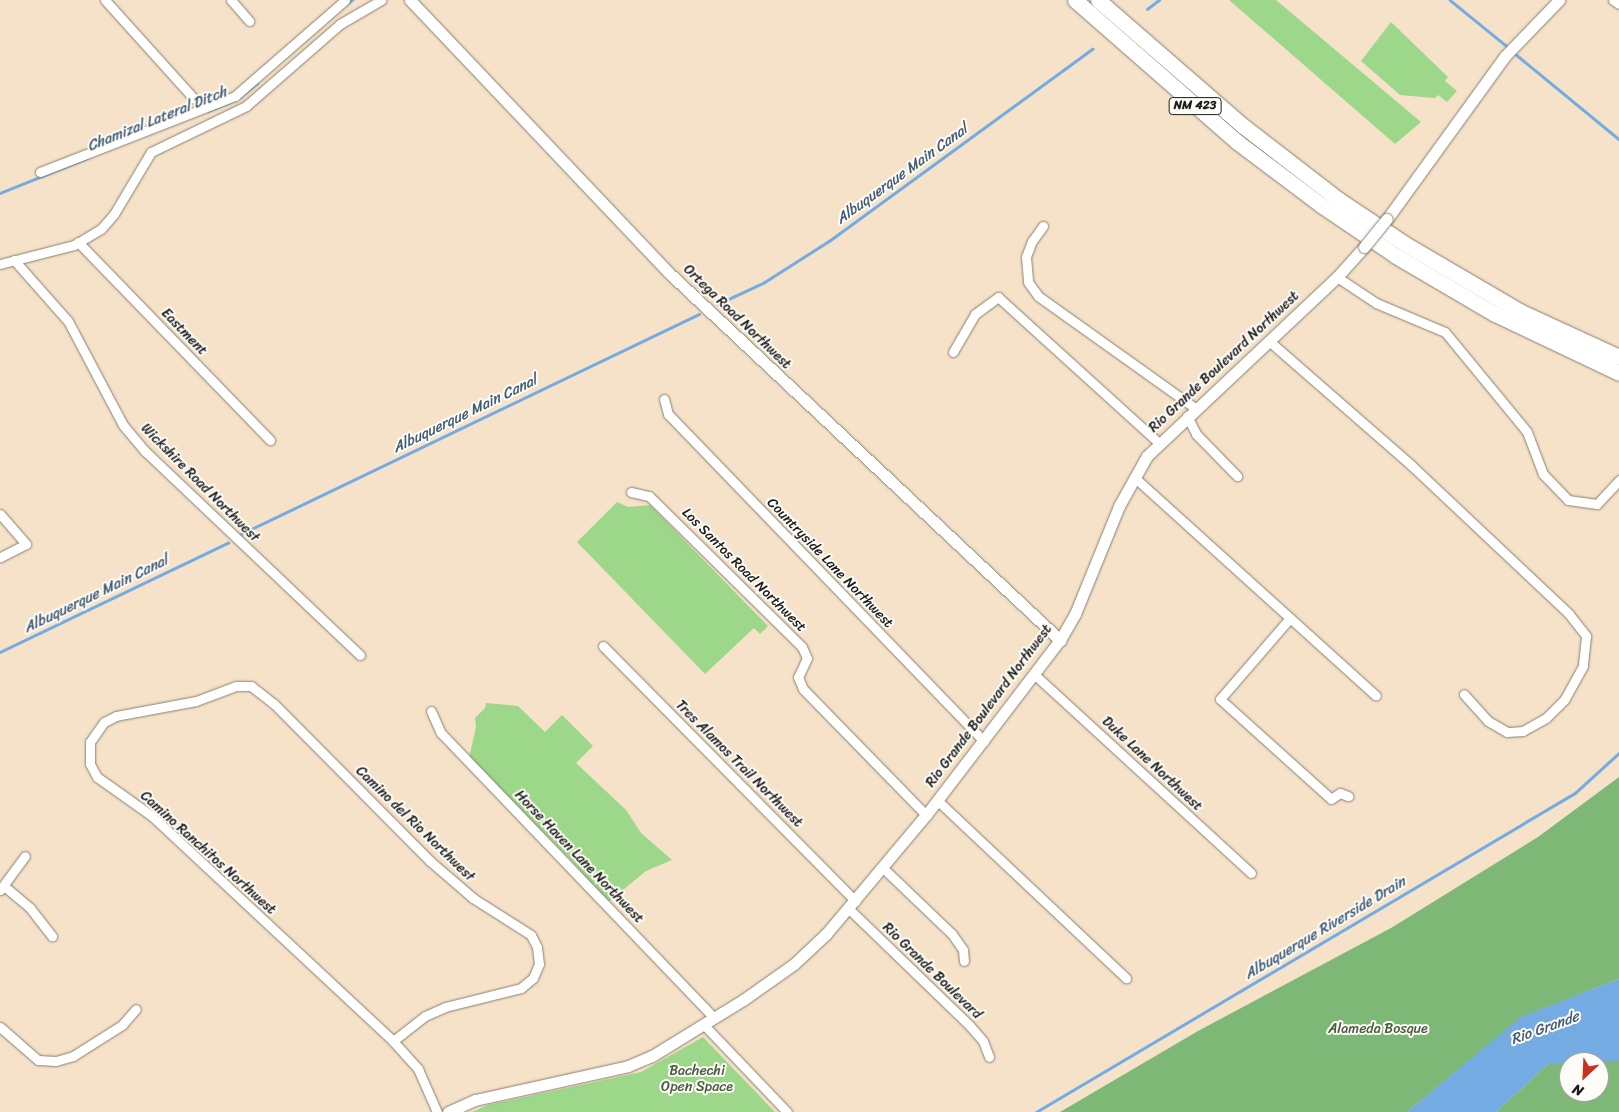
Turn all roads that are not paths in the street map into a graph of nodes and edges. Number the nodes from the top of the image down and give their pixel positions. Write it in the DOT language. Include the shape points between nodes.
graph roads {
  1 [pos="105,0"];
  2 [pos="231,0"];
  3 [pos="345,0"];
  4 [pos="381,0"];
  5 [pos="410,0"];
  6 [pos="1076,0"];
  7 [pos="1098,0"];
  8 [pos="1613,0"];
  9 [pos="1557,1"];
  10 [pos="1619,4"];
  11 [pos="249,21"];
  12 [pos="194,99"];
  13 [pos="40,172"];
  14 [pos="1043,226"];
  15 [pos="78,242"];
  16 [pos="14,260"];
  17 [pos="0,264"];
  18 [pos="1337,277"];
  19 [pos="1269,341"];
  20 [pos="953,352"];
  21 [pos="1619,357"];
  22 [pos="1619,373"];
  23 [pos="664,399"];
  24 [pos="1191,412"];
  25 [pos="270,440"];
  26 [pos="1158,443"];
  27 [pos="1237,476"];
  28 [pos="1134,478"];
  29 [pos="1619,480"];
  30 [pos="631,492"];
  31 [pos="0,514"];
  32 [pos="0,557"];
  33 [pos="1290,618"];
  34 [pos="1060,640"];
  35 [pos="603,646"];
  36 [pos="360,655"];
  37 [pos="1036,675"];
  38 [pos="251,686"];
  39 [pos="1464,694"];
  40 [pos="1376,696"];
  41 [pos="431,711"];
  42 [pos="984,741"];
  43 [pos="1348,796"];
  44 [pos="938,800"];
  45 [pos="926,815"];
  46 [pos="24,856"];
  47 [pos="883,868"];
  48 [pos="1250,873"];
  49 [pos="2,888"];
  50 [pos="852,905"];
  51 [pos="52,936"];
  52 [pos="964,961"];
  53 [pos="1126,978"];
  54 [pos="136,1009"];
  55 [pos="714,1018"];
  56 [pos="704,1025"];
  57 [pos="0,1027"];
  58 [pos="393,1041"];
  59 [pos="989,1057"];
  60 [pos="437,1112"];
  61 [pos="448,1112"];
  62 [pos="787,1112"];
  1 -- 12 [label="street"];
  2 -- 11 [label="street"];
  3 -- 13 [label="street" via="234,96"];
  4 -- 15 [label="street" via="340,24 246,106 151,152 114,214 101,228"];
  5 -- 34 [label="street, Ortega Road Northwest" via="668,272"];
  6 -- 22 [label="highway, NM 423" via="1236,141 1321,205 1396,256 1494,314"];
  7 -- 21 [label="highway, NM 423" via="1242,126 1338,200 1405,244 1520,311"];
  8 -- 10 [label="street"];
  9 -- 18 [label="street, Rio Grande Boulevard Northwest, bridge" via="1510,49 1387,218"];
  14 -- 24 [label="street" via="1032,241 1026,262 1028,282 1038,296"];
  15 -- 16 [label="street"];
  15 -- 25 [label="street, Eastment"];
  16 -- 17 [label="street"];
  16 -- 36 [label="street, Wickshire Road Northwest" via="68,321 123,425 146,452"];
  18 -- 19 [label="street, Rio Grande Boulevard Northwest"];
  18 -- 29 [label="street" via="1376,303 1444,332 1527,432 1543,474 1568,500 1597,504"];
  19 -- 24 [label="street, Rio Grande Boulevard Northwest"];
  19 -- 39 [label="street" via="1411,466 1569,614 1586,636 1583,666 1564,700 1546,718 1523,731 1507,732 1488,721"];
  20 -- 26 [label="street" via="975,314 998,297"];
  23 -- 42 [label="street, Countryside Lane Northwest" via="668,414"];
  24 -- 26 [label="street, Rio Grande Boulevard Northwest"];
  24 -- 27 [label="street" via="1196,434"];
  26 -- 28 [label="street, Rio Grande Boulevard Northwest"];
  28 -- 33 [label="street"];
  28 -- 34 [label="street, Rio Grande Boulevard Northwest" via="1075,614"];
  30 -- 45 [label="street, Los Santos Road Northwest" via="649,496 802,647 807,658 798,678 803,689"];
  31 -- 32 [label="street" via="26,544"];
  33 -- 40 [label="street"];
  33 -- 43 [label="street" via="1220,699 1331,799 1340,793"];
  34 -- 37 [label="street, Rio Grande Boulevard Northwest"];
  35 -- 50 [label="street, Tres Alamos Trail Northwest"];
  37 -- 42 [label="street, Rio Grande Boulevard Northwest"];
  37 -- 48 [label="street, Duke Lane Northwest"];
  38 -- 58 [label="street, Camino del Rio Northwest" via="274,704 430,861 473,898 531,935 537,947 538,964 533,978 521,988 446,1007 425,1016"];
  38 -- 58 [label="street, Camino Ranchitos Northwest" via="236,686 196,701 116,716 104,722 90,742 90,764 106,787 152,816"];
  41 -- 55 [label="street, Horse Haven Lane Northwest" via="441,733"];
  42 -- 44 [label="street, Rio Grande Boulevard Northwest"];
  44 -- 45 [label="street, Rio Grande Boulevard Northwest"];
  44 -- 53 [label="street"];
  45 -- 47 [label="street, Rio Grande Boulevard Northwest"];
  46 -- 49 [label="street"];
  47 -- 50 [label="street, Rio Grande Boulevard Northwest"];
  47 -- 52 [label="street" via="952,934 963,950"];
  49 -- 51 [label="street" via="30,908"];
  50 -- 55 [label="street, Rio Grande Boulevard Northwest" via="794,964"];
  50 -- 59 [label="street, Rio Grande Boulevard" via="970,1026 983,1041"];
  54 -- 57 [label="street" via="122,1025 73,1056 56,1061 38,1060"];
  55 -- 56 [label="street, Rio Grande Boulevard Northwest"];
  56 -- 61 [label="street, Rio Grande Boulevard Northwest" via="652,1056 628,1066 475,1100"];
  56 -- 62 [label="street"];
  58 -- 60 [label="street, Camino Ranchitos Northwest" via="418,1069"];
}
